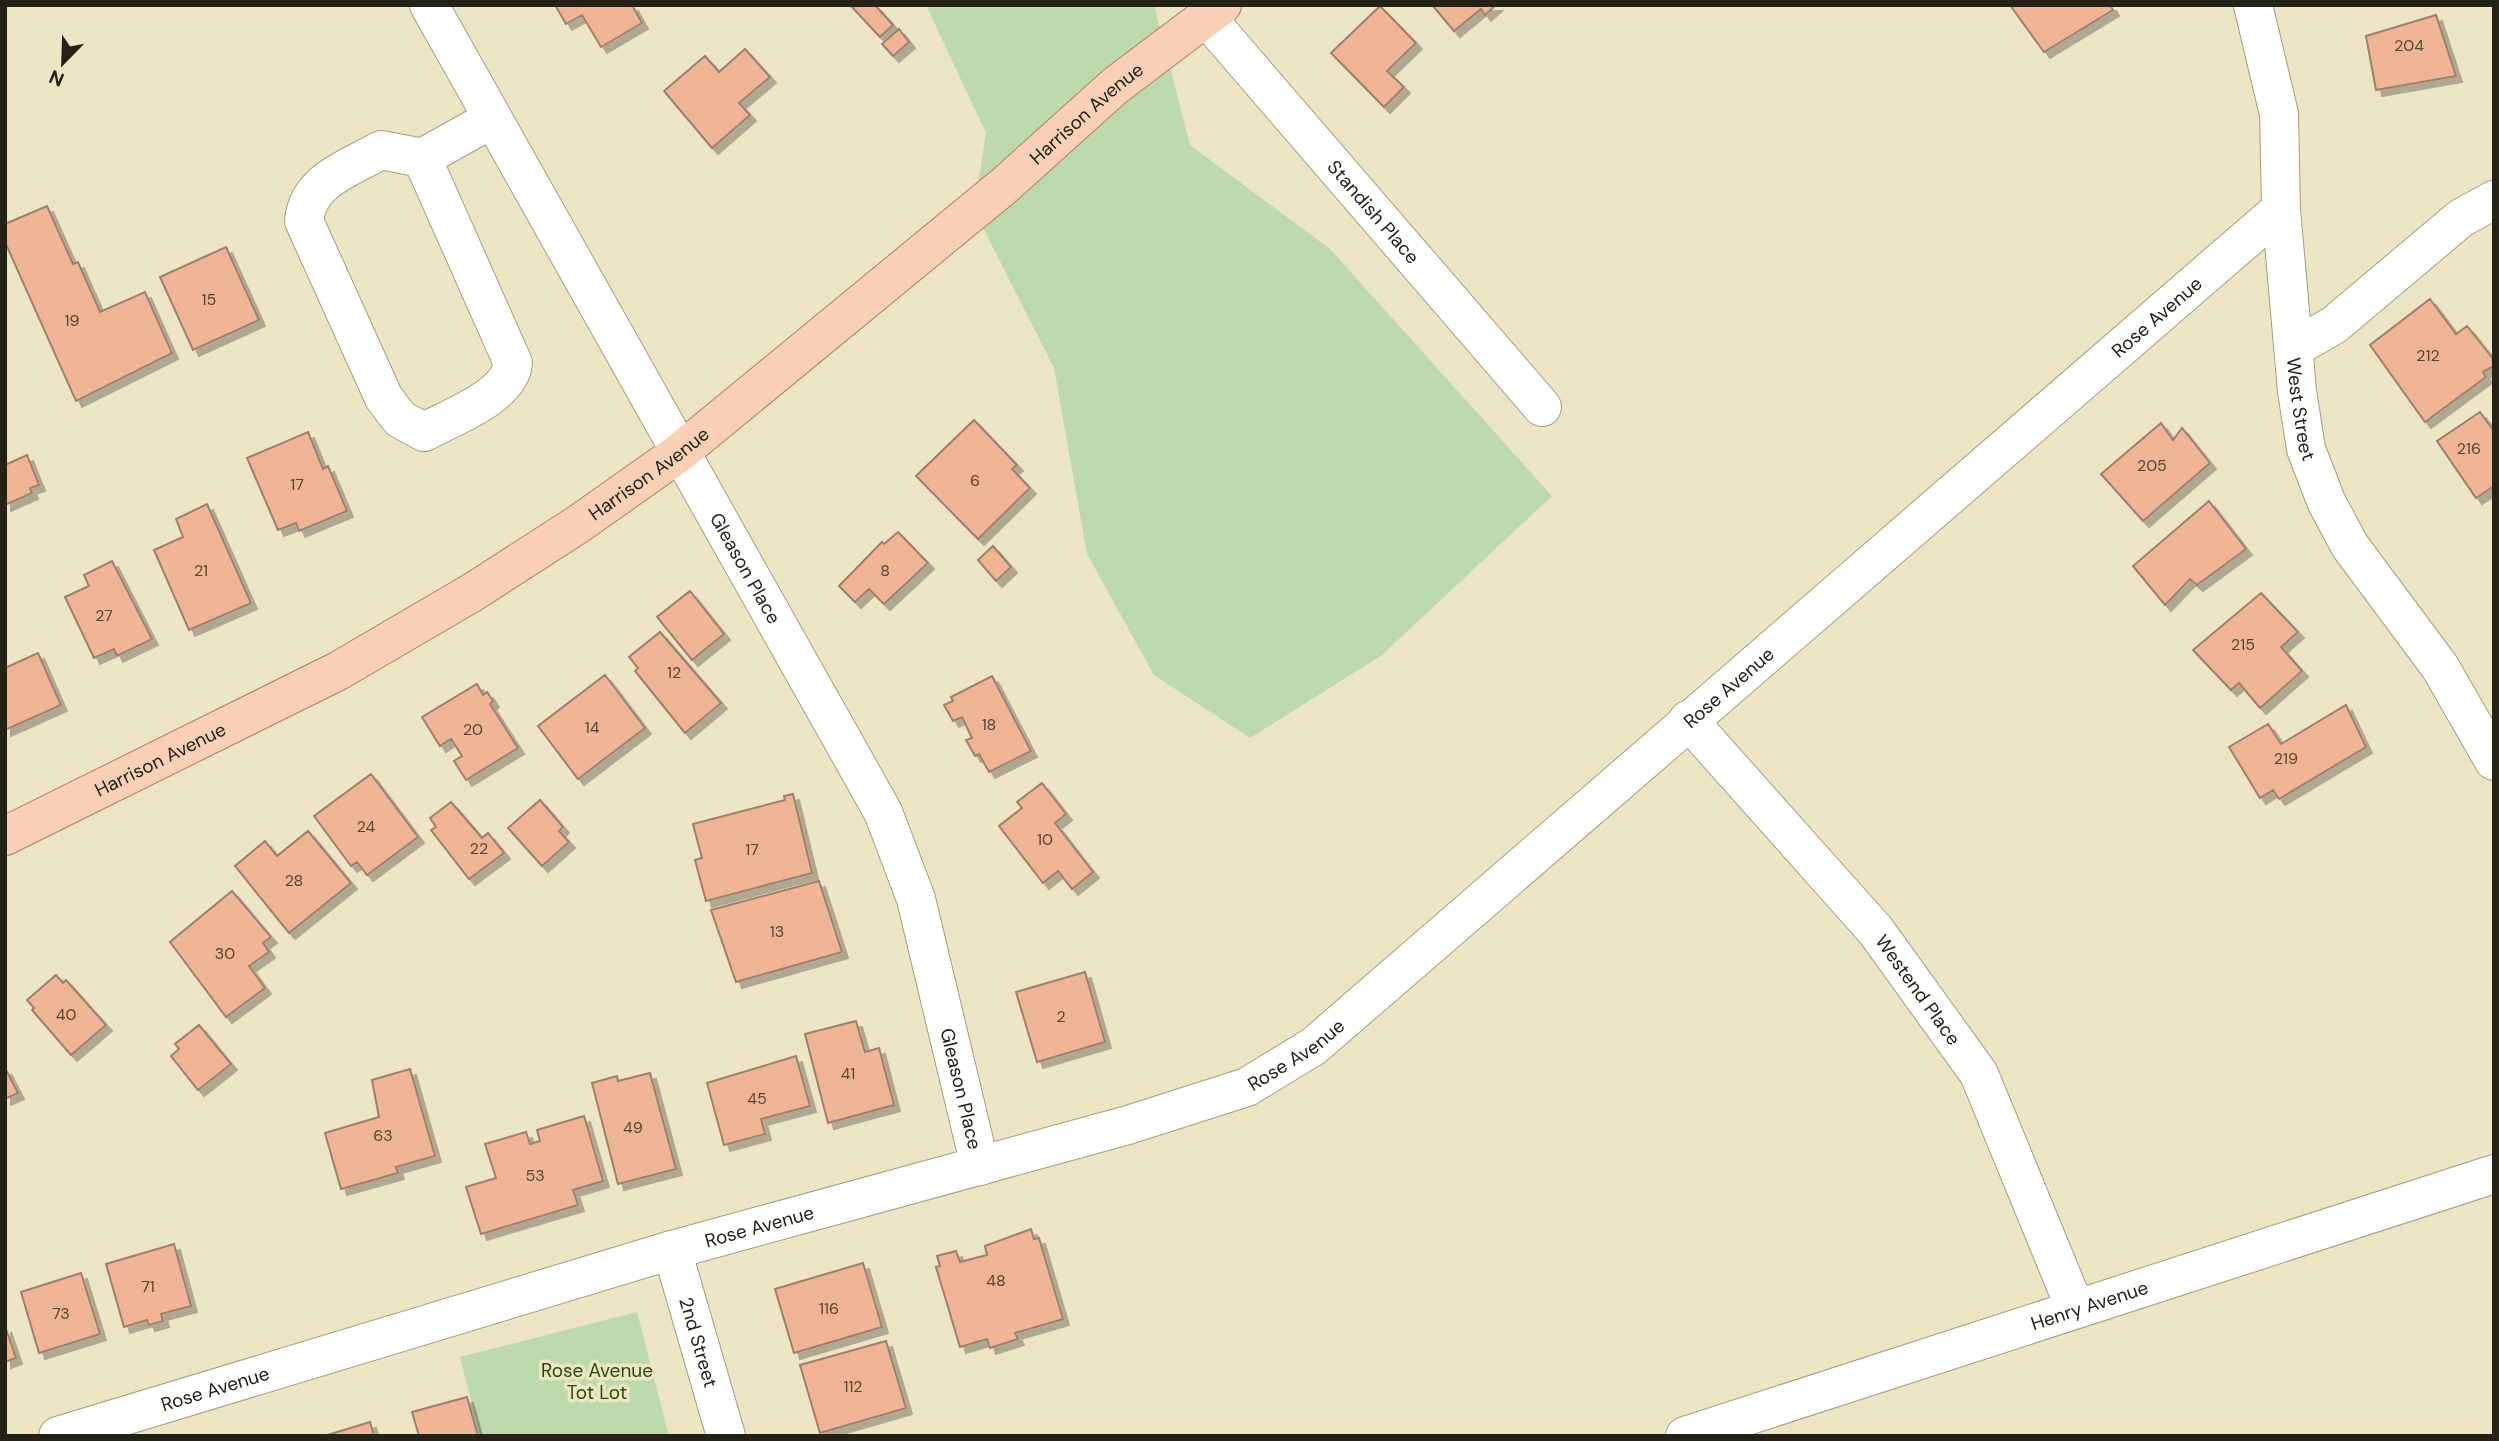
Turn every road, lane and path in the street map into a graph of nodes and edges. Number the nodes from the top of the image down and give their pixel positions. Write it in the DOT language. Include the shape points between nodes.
graph roads {
  1 [pos="429,5"];
  2 [pos="2253,5"];
  3 [pos="1214,11"];
  4 [pos="492,120"];
  5 [pos="422,158"];
  6 [pos="2494,200"];
  7 [pos="2281,209"];
  8 [pos="2294,348"];
  9 [pos="1542,407"];
  10 [pos="679,453"];
  11 [pos="1688,720"];
  12 [pos="2490,746"];
  13 [pos="5,835"];
  14 [pos="980,1166"];
  15 [pos="2494,1174"];
  16 [pos="672,1250"];
  17 [pos="2075,1308"];
  18 [pos="58,1436"];
  19 [pos="726,1436"];
  20 [pos="1685,1436"];
  1 -- 4 [label="street, Gleason Place"];
  2 -- 7 [label="street, West Street" via="2279,114"];
  3 -- 9 [label="street, Standish Place"];
  3 -- 10 [label="main road, Harrison Avenue" via="1115,86 1005,185"];
  4 -- 5 [label="street"];
  4 -- 10 [label="street, Gleason Place"];
  5 -- 5 [label="street" via="381,150 317,187 306,202 304,221 384,398 400,419 424,432 502,389 512,376 513,363"];
  6 -- 8 [label="street" via="2461,218 2334,325"];
  7 -- 8 [label="street, West Street"];
  7 -- 11 [label="street, Rose Avenue"];
  8 -- 12 [label="street, West Street" via="2306,449 2326,501 2350,547 2440,667"];
  10 -- 13 [label="main road, Harrison Avenue" via="485,584 338,671"];
  10 -- 14 [label="street, Gleason Place" via="883,812 916,899"];
  11 -- 14 [label="street, Rose Avenue" via="1314,1045 1247,1087"];
  11 -- 17 [label="street, Westend Place" via="1876,932 1979,1074"];
  14 -- 16 [label="street, Rose Avenue"];
  15 -- 17 [label="street, Henry Avenue"];
  16 -- 18 [label="street, Rose Avenue"];
  16 -- 19 [label="street, 2nd Street"];
  17 -- 20 [label="street, Henry Avenue"];
}
